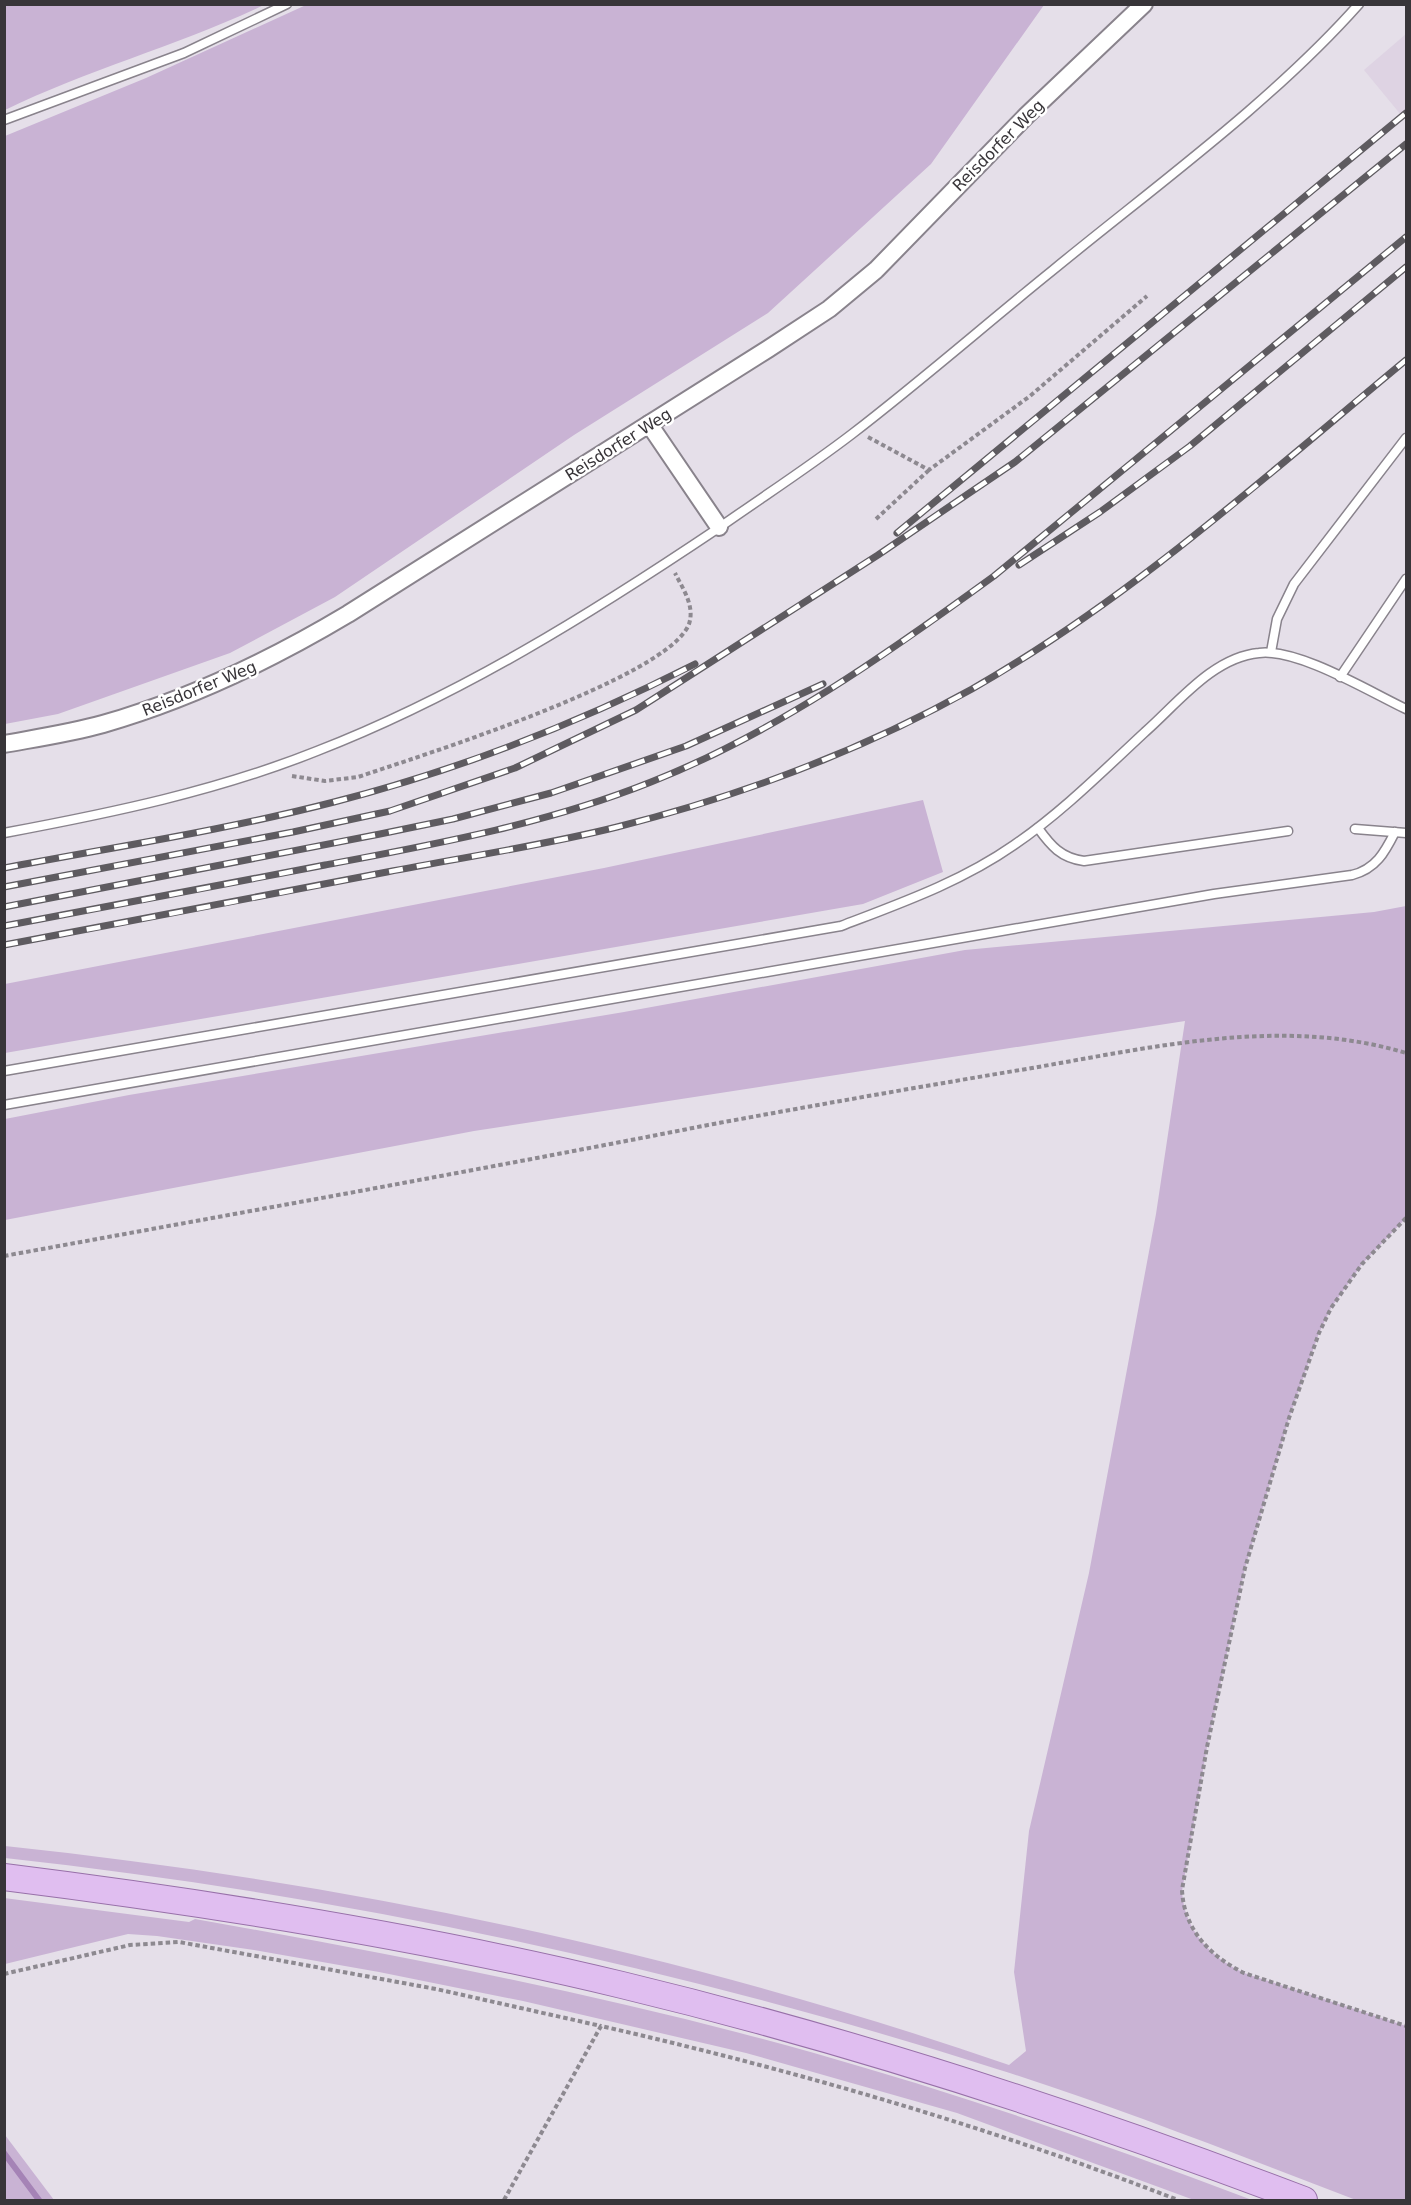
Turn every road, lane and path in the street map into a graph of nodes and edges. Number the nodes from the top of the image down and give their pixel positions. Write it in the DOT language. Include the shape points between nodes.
graph roads {
  1 [pos="287,4"];
  2 [pos="1144,4"];
  3 [pos="1359,4"];
  4 [pos="4,120"];
  5 [pos="1148,296"];
  6 [pos="649,424"];
  7 [pos="857,430"];
  8 [pos="1407,438"];
  9 [pos="929,470"];
  10 [pos="876,519"];
  11 [pos="719,527"];
  12 [pos="669,562"];
  13 [pos="1407,579"];
  14 [pos="1271,652"];
  15 [pos="1340,677"];
  16 [pos="1407,709"];
  17 [pos="4,744"];
  18 [pos="268,769"];
  19 [pos="1038,828"];
  20 [pos="1355,829"];
  21 [pos="1288,831"];
  22 [pos="1395,832"];
  23 [pos="4,833"];
  24 [pos="1407,833"];
  25 [pos="1407,1053"];
  26 [pos="4,1071"];
  27 [pos="4,1105"];
  28 [pos="1407,1218"];
  29 [pos="4,1256"];
  30 [pos="4,1877"];
  31 [pos="4,1974"];
  32 [pos="601,2026"];
  33 [pos="1407,2026"];
  34 [pos="504,2200"];
  35 [pos="1178,2200"];
  36 [pos="1304,2200"];
  1 -- 4 [label="lane" via="163,62"];
  2 -- 6 [label="street, Reisdorfer Weg" via="1027,115 861,284"];
  3 -- 7 [label="lane" via="1313,52 1242,114"];
  5 -- 9 [label="path" via="1030,396"];
  6 -- 11 [label="street"];
  6 -- 17 [label="street, Reisdorfer Weg" via="348,614 263,662 182,697 111,721"];
  7 -- 9 [label="path"];
  7 -- 11 [label="lane"];
  8 -- 14 [label="lane" via="1294,584 1277,619"];
  9 -- 10 [label="path"];
  11 -- 12 [label="lane"];
  12 -- 18 [label="lane" via="468,682 366,731"];
  12 -- 18 [label="path" via="689,602 690,622 670,647 631,670 548,709 358,777 325,781"];
  13 -- 15 [label="lane"];
  14 -- 15 [label="lane"];
  14 -- 19 [label="lane" via="1238,658 1204,679"];
  15 -- 16 [label="lane"];
  18 -- 23 [label="lane" via="153,802"];
  19 -- 21 [label="lane" via="1057,852 1084,861"];
  19 -- 26 [label="lane" via="958,879 841,926"];
  20 -- 22 [label="lane"];
  22 -- 24 [label="lane"];
  22 -- 27 [label="lane" via="1377,861 1352,875 1214,894"];
  25 -- 29 [label="path" via="1335,1037 1190,1041 851,1098"];
  28 -- 33 [label="path" via="1362,1264 1335,1302 1318,1333 1292,1409 1245,1568 1207,1746 1182,1890 1184,1910 1196,1934 1222,1961 1244,1973"];
  30 -- 36 [label="main road" via="266,1914 620,1984 780,2025 982,2085"];
  31 -- 32 [label="path" via="130,1945 179,1942 436,1989"];
  32 -- 34 [label="path"];
  32 -- 35 [label="path" via="763,2065 908,2106 1036,2147"];
}
